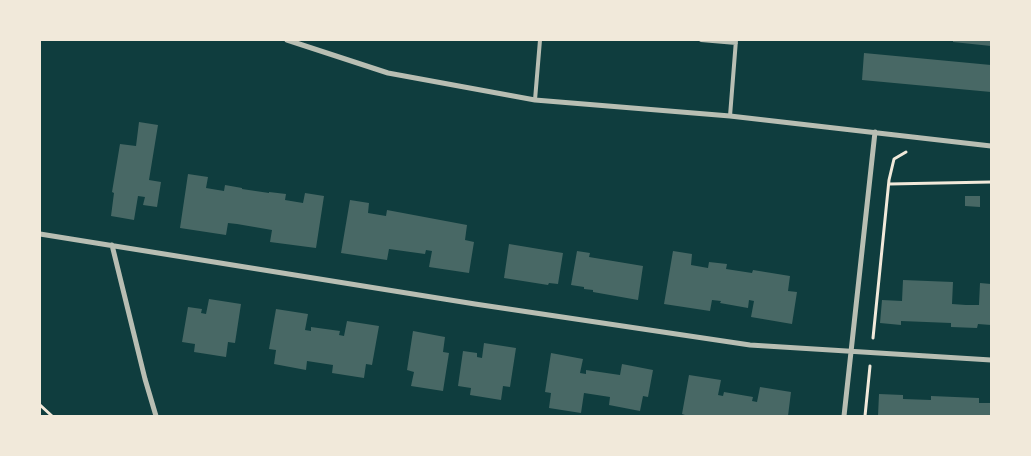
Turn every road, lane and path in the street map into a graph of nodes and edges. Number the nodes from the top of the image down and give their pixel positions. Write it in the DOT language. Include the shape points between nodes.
graph roads {
  1 [pos="287,40"];
  2 [pos="540,40"];
  3 [pos="701,40"];
  4 [pos="736,41"];
  5 [pos="535,100"];
  6 [pos="730,116"];
  7 [pos="875,132"];
  8 [pos="914,137"];
  9 [pos="991,146"];
  10 [pos="991,182"];
  11 [pos="888,184"];
  12 [pos="40,234"];
  13 [pos="112,245"];
  14 [pos="850,350"];
  15 [pos="872,352"];
  16 [pos="991,360"];
  17 [pos="40,406"];
  18 [pos="52,416"];
  19 [pos="156,416"];
  20 [pos="844,416"];
  21 [pos="865,416"];
  1 -- 5 [label="street" via="388,73"];
  2 -- 5 [label="lane"];
  3 -- 4 [label="lane"];
  4 -- 6 [label="lane"];
  5 -- 6 [label="street"];
  6 -- 7 [label="street"];
  7 -- 8 [label="street"];
  7 -- 14 [label="street"];
  8 -- 9 [label="street"];
  8 -- 11 [label="path" via="913,153 904,152 894,159"];
  10 -- 11 [label="path"];
  11 -- 15 [label="path"];
  12 -- 13 [label="street"];
  13 -- 14 [label="street" via="750,345"];
  13 -- 19 [label="street"];
  14 -- 15 [label="street"];
  14 -- 20 [label="street"];
  15 -- 16 [label="street"];
  15 -- 21 [label="path"];
  17 -- 18 [label="path"];
}
